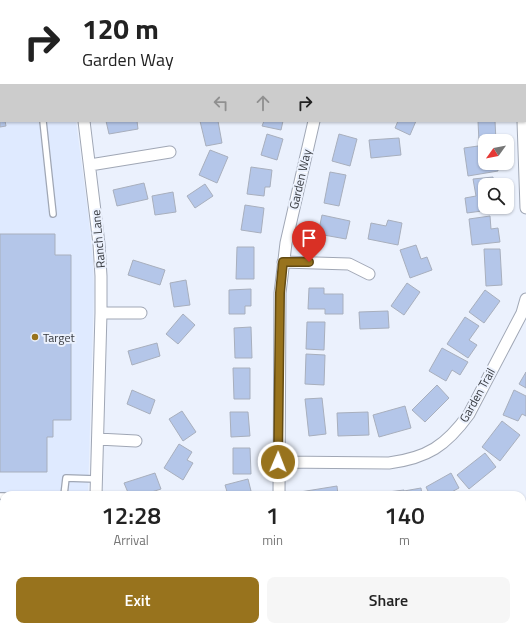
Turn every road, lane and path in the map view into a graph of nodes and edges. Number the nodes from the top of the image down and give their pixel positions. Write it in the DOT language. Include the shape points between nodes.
graph roads {
  1 [pos="43,122"];
  2 [pos="84,122"];
  3 [pos="314,122"];
  4 [pos="524,126"];
  5 [pos="170,152"];
  6 [pos="90,165"];
  7 [pos="526,208"];
  8 [pos="53,214"];
  9 [pos="283,262"];
  10 [pos="369,274"];
  11 [pos="526,299"];
  12 [pos="101,313"];
  13 [pos="141,313"];
  14 [pos="98,439"];
  15 [pos="136,441"];
  16 [pos="278,462"];
  17 [pos="96,479"];
  18 [pos="64,491"];
  19 [pos="96,491"];
  20 [pos="279,491"];
  1 -- 8 [label="lane"];
  2 -- 6 [label="street, Ranch Lane"];
  3 -- 9 [label="street, Garden Way"];
  4 -- 7 [label="street"];
  5 -- 6 [label="street"];
  6 -- 12 [label="street, Ranch Lane" via="99,244"];
  9 -- 10 [label="street" via="349,264"];
  9 -- 16 [label="street, Garden Way" via="280,293"];
  11 -- 16 [label="street, Garden Trail" via="522,312 469,414 459,428 436,448 405,461 388,463"];
  12 -- 13 [label="street"];
  12 -- 14 [label="street, Ranch Lane"];
  14 -- 15 [label="street"];
  14 -- 17 [label="street, Ranch Lane"];
  16 -- 20 [label="street, Garden Way"];
  17 -- 18 [label="lane" via="66,478"];
  17 -- 19 [label="street, Ranch Lane"];
}
